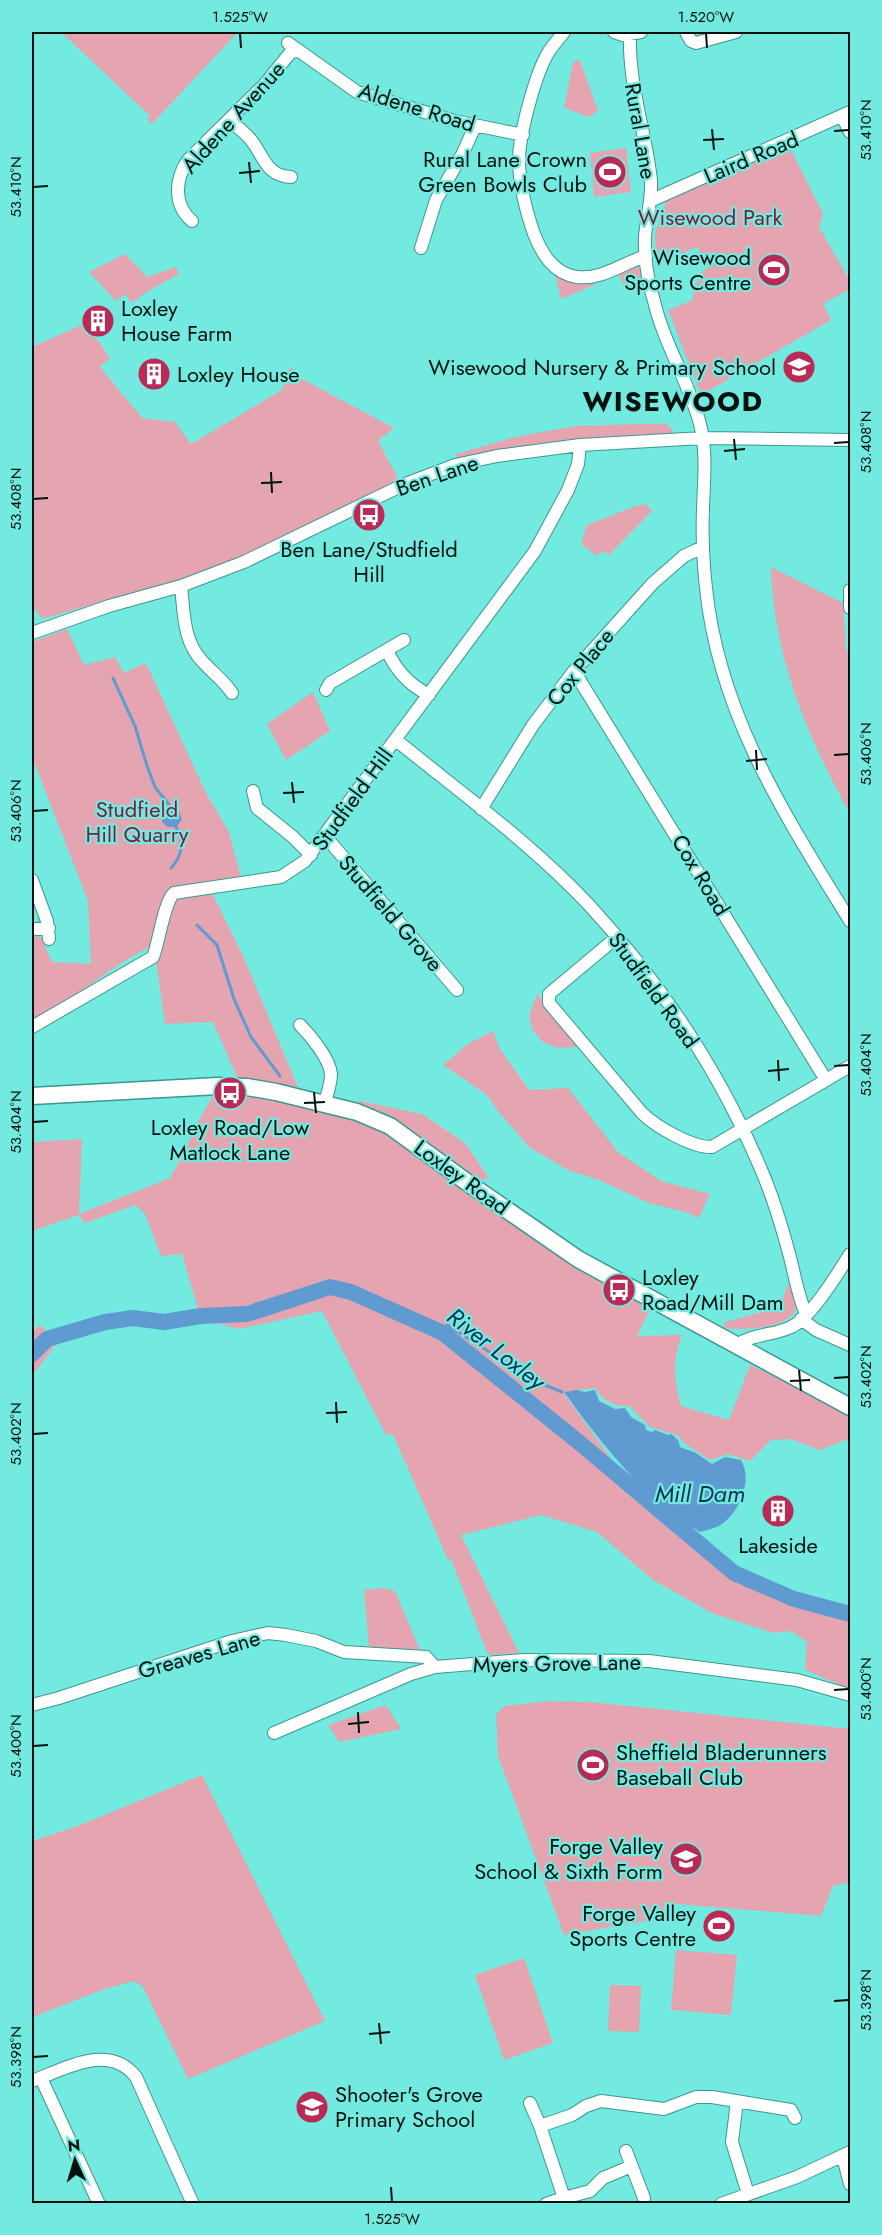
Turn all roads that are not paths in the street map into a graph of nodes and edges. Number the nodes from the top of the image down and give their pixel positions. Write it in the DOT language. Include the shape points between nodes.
graph roads {
  1 [pos="564,32"];
  2 [pos="614,32"];
  3 [pos="634,32"];
  4 [pos="686,32"];
  5 [pos="736,32"];
  6 [pos="293,47"];
  7 [pos="846,114"];
  8 [pos="230,121"];
  9 [pos="475,126"];
  10 [pos="850,132"];
  11 [pos="523,135"];
  12 [pos="291,177"];
  13 [pos="650,201"];
  14 [pos="192,221"];
  15 [pos="421,248"];
  16 [pos="646,256"];
  17 [pos="703,438"];
  18 [pos="850,440"];
  19 [pos="580,445"];
  20 [pos="703,547"];
  21 [pos="182,586"];
  22 [pos="850,590"];
  23 [pos="850,607"];
  24 [pos="32,633"];
  25 [pos="404,640"];
  26 [pos="387,651"];
  27 [pos="574,671"];
  28 [pos="326,690"];
  29 [pos="232,693"];
  30 [pos="429,695"];
  31 [pos="396,740"];
  32 [pos="253,790"];
  33 [pos="481,809"];
  34 [pos="325,836"];
  35 [pos="311,855"];
  36 [pos="32,880"];
  37 [pos="850,921"];
  38 [pos="44,932"];
  39 [pos="617,937"];
  40 [pos="457,990"];
  41 [pos="300,1025"];
  42 [pos="32,1028"];
  43 [pos="850,1066"];
  44 [pos="826,1080"];
  45 [pos="32,1096"];
  46 [pos="325,1103"];
  47 [pos="743,1129"];
  48 [pos="850,1254"];
  49 [pos="803,1316"];
  50 [pos="737,1345"];
  51 [pos="850,1345"];
  52 [pos="850,1407"];
  53 [pos="435,1667"];
  54 [pos="850,1695"];
  55 [pos="32,1705"];
  56 [pos="274,1733"];
  57 [pos="36,2079"];
  58 [pos="737,2101"];
  59 [pos="530,2103"];
  60 [pos="795,2118"];
  61 [pos="540,2126"];
  62 [pos="626,2151"];
  63 [pos="847,2155"];
  64 [pos="632,2166"];
  65 [pos="850,2184"];
  66 [pos="748,2194"];
  67 [pos="564,2198"];
  68 [pos="644,2198"];
  69 [pos="99,2204"];
  70 [pos="193,2204"];
  71 [pos="546,2204"];
  72 [pos="721,2204"];
  1 -- 11 [label="street" via="542,68"];
  2 -- 3 [label="street"];
  3 -- 13 [label="street, Rural Lane" via="630,66 651,181"];
  4 -- 5 [label="street" via="696,43"];
  6 -- 8 [label="street, Aldene Avenue"];
  6 -- 9 [label="street, Aldene Road" via="357,92"];
  7 -- 10 [label="street"];
  7 -- 13 [label="street, Laird Road"];
  8 -- 12 [label="street" via="250,138 271,170"];
  8 -- 14 [label="street, Aldene Avenue" via="188,160 179,176 179,201"];
  9 -- 11 [label="street, Aldene Road"];
  9 -- 15 [label="street" via="436,200"];
  11 -- 16 [label="street" via="519,163 523,198 538,244 549,262 570,275 587,277 599,276"];
  13 -- 16 [label="street, Rural Lane"];
  16 -- 17 [label="street, Rural Lane" via="654,301"];
  17 -- 18 [label="street, Ben Lane"];
  17 -- 19 [label="street, Ben Lane"];
  17 -- 20 [label="street, Rural Lane"];
  19 -- 21 [label="street, Ben Lane" via="497,456 440,470 244,562"];
  19 -- 30 [label="street, Studfield Hill" via="568,490 535,551"];
  20 -- 27 [label="street, Cox Place" via="684,556 653,583"];
  20 -- 37 [label="street, Rural Lane" via="709,612 737,718 790,824"];
  21 -- 24 [label="street, Ben Lane"];
  21 -- 29 [label="street" via="189,641"];
  22 -- 23 [label="street"];
  25 -- 26 [label="street"];
  26 -- 28 [label="street" via="330,683"];
  26 -- 30 [label="street" via="406,680"];
  27 -- 33 [label="street, Cox Place" via="533,725"];
  27 -- 44 [label="street, Cox Road"];
  30 -- 31 [label="street, Studfield Hill"];
  31 -- 33 [label="street, Studfield Road"];
  31 -- 34 [label="street, Studfield Hill"];
  32 -- 35 [label="street" via="257,808"];
  33 -- 39 [label="street, Studfield Road" via="561,877"];
  34 -- 35 [label="street, Studfield Hill"];
  34 -- 40 [label="street, Studfield Grove"];
  35 -- 42 [label="street, Studfield Hill" via="281,878 174,893 165,909 153,957"];
  36 -- 38 [label="street"];
  39 -- 47 [label="street, Studfield Road" via="682,1024"];
  39 -- 47 [label="street" via="549,994 549,1003 653,1123 705,1147"];
  41 -- 46 [label="street" via="330,1067"];
  43 -- 44 [label="street"];
  44 -- 47 [label="street"];
  45 -- 46 [label="main road, Loxley Road" via="219,1086 247,1087"];
  46 -- 50 [label="main road, Loxley Road" via="390,1126 578,1260"];
  47 -- 49 [label="street, Studfield Road" via="772,1197"];
  48 -- 49 [label="street"];
  49 -- 50 [label="street" via="794,1326"];
  49 -- 51 [label="street" via="816,1329"];
  50 -- 52 [label="main road, Loxley Road"];
  53 -- 54 [label="street, Myers Grove Lane" via="524,1660 649,1661 797,1680"];
  53 -- 55 [label="street, Greaves Lane" via="426,1657 344,1652 316,1641 268,1633"];
  53 -- 56 [label="street, Myers Grove Lane"];
  57 -- 69 [label="street"];
  57 -- 70 [label="street" via="89,2060 120,2062 129,2069"];
  58 -- 60 [label="street" via="791,2110"];
  58 -- 61 [label="street" via="696,2097 664,2109 601,2102"];
  58 -- 66 [label="street" via="732,2142"];
  59 -- 61 [label="street"];
  61 -- 67 [label="street"];
  62 -- 64 [label="street"];
  63 -- 65 [label="street"];
  63 -- 66 [label="street"];
  64 -- 67 [label="street" via="603,2178 590,2191"];
  64 -- 68 [label="street"];
  66 -- 72 [label="street"];
  67 -- 71 [label="street"];
}
